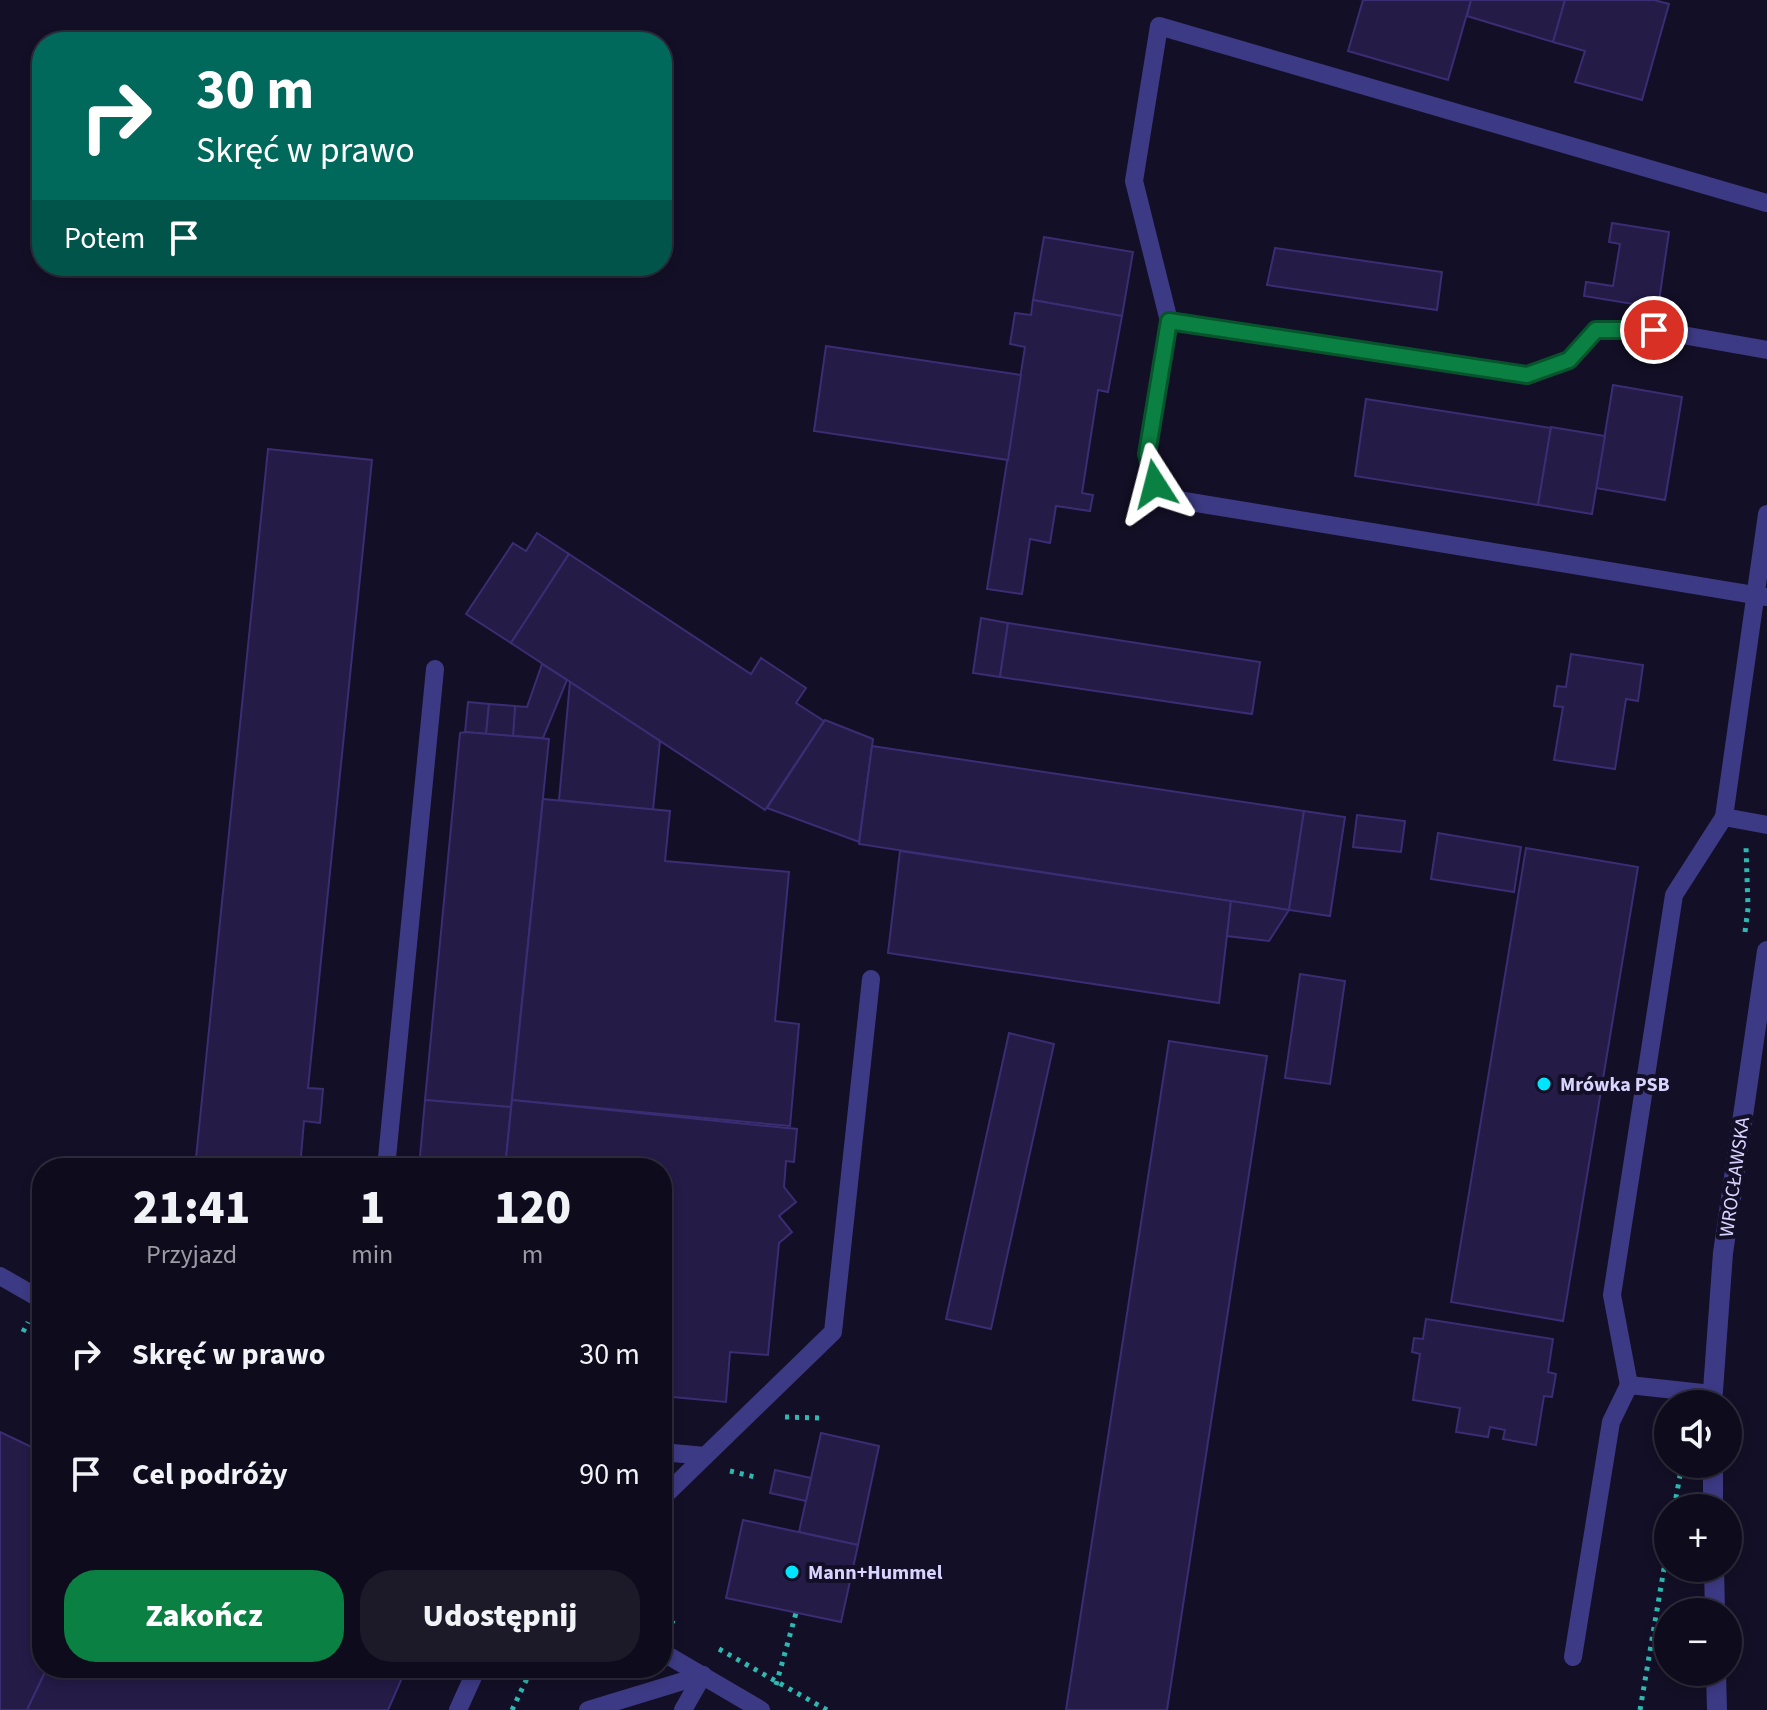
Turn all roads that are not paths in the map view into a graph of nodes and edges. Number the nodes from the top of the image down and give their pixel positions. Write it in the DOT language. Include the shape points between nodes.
graph roads {
  1 [pos="1767,203"];
  2 [pos="1169,321"];
  3 [pos="1767,350"];
  4 [pos="1767,514"];
  5 [pos="1761,596"];
  6 [pos="435,669"];
  7 [pos="1724,817"];
  8 [pos="1767,825"];
  9 [pos="1767,951"];
  10 [pos="871,979"];
  11 [pos="387,1158"];
  12 [pos="0,1276"];
  13 [pos="32,1294"];
  14 [pos="1629,1385"];
  15 [pos="1659,1390"];
  16 [pos="1713,1390"];
  17 [pos="672,1453"];
  18 [pos="705,1456"];
  19 [pos="672,1488"];
  20 [pos="1573,1657"];
  21 [pos="672,1658"];
  22 [pos="703,1675"];
  23 [pos="472,1678"];
  24 [pos="1716,1686"];
  25 [pos="458,1710"];
  26 [pos="588,1710"];
  27 [pos="683,1710"];
  28 [pos="761,1710"];
  29 [pos="1717,1710"];
  1 -- 2 [label="lane" via="1159,26 1134,181"];
  2 -- 3 [label="lane" via="1527,375 1569,360 1596,330 1654,330"];
  2 -- 5 [label="lane" via="1147,454 1155,484 1178,500"];
  4 -- 5 [label="lane"];
  5 -- 7 [label="lane"];
  6 -- 11 [label="lane"];
  7 -- 8 [label="lane"];
  7 -- 14 [label="lane" via="1674,895 1612,1295"];
  9 -- 16 [label="street, WROCŁAWSKA" via="1723,1253"];
  10 -- 18 [label="lane" via="833,1332"];
  12 -- 13 [label="lane"];
  14 -- 15 [label="lane"];
  14 -- 20 [label="lane" via="1611,1422"];
  17 -- 18 [label="lane"];
  18 -- 19 [label="lane"];
  21 -- 22 [label="lane"];
  22 -- 26 [label="lane"];
  22 -- 27 [label="lane"];
  22 -- 28 [label="lane"];
  23 -- 25 [label="lane"];
  24 -- 29 [label="street"];
}
